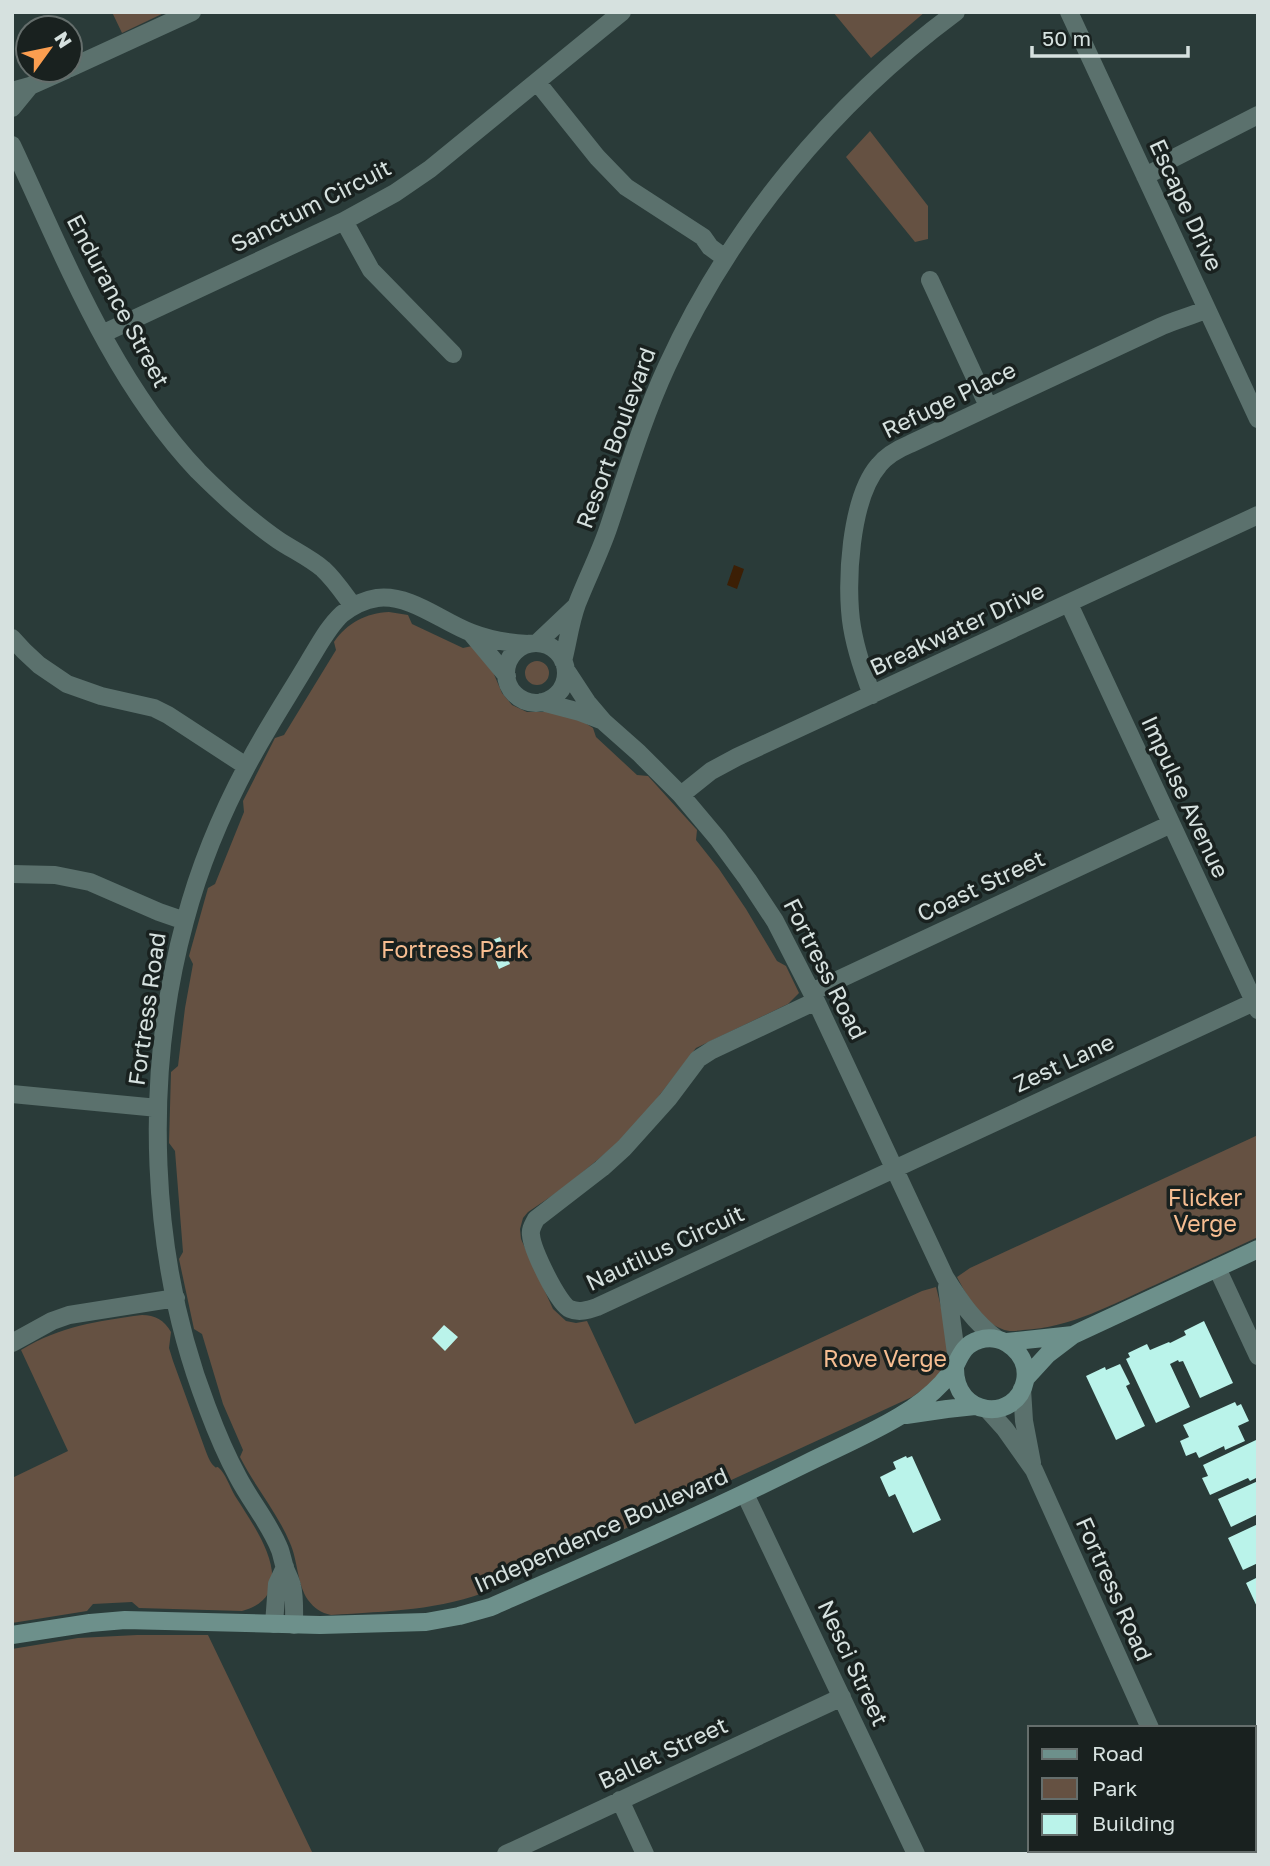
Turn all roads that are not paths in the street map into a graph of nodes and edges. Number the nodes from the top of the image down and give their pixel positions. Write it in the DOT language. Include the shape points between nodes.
graph roads {
  1 [pos="192,12"];
  2 [pos="622,12"];
  3 [pos="956,12"];
  4 [pos="1069,12"];
  5 [pos="84,62"];
  6 [pos="537,82"];
  7 [pos="21,89"];
  8 [pos="12,108"];
  9 [pos="1258,115"];
  10 [pos="12,145"];
  11 [pos="1143,172"];
  12 [pos="344,221"];
  13 [pos="728,254"];
  14 [pos="930,280"];
  15 [pos="1205,306"];
  16 [pos="102,334"];
  17 [pos="453,354"];
  18 [pos="988,406"];
  19 [pos="1258,419"];
  20 [pos="1258,515"];
  21 [pos="577,604"];
  22 [pos="1069,604"];
  23 [pos="353,606"];
  24 [pos="471,633"];
  25 [pos="12,638"];
  26 [pos="533,644"];
  27 [pos="564,666"];
  28 [pos="507,676"];
  29 [pos="872,695"];
  30 [pos="542,702"];
  31 [pos="604,722"];
  32 [pos="246,766"];
  33 [pos="681,795"];
  34 [pos="1171,824"];
  35 [pos="12,874"];
  36 [pos="185,920"];
  37 [pos="814,997"];
  38 [pos="1256,1006"];
  39 [pos="12,1094"];
  40 [pos="158,1108"];
  41 [pos="895,1168"];
  42 [pos="1258,1248"];
  43 [pos="1217,1268"];
  44 [pos="945,1277"];
  45 [pos="176,1298"];
  46 [pos="1073,1335"];
  47 [pos="1002,1340"];
  48 [pos="12,1343"];
  49 [pos="1258,1356"];
  50 [pos="956,1364"];
  51 [pos="1024,1383"];
  52 [pos="981,1408"];
  53 [pos="899,1416"];
  54 [pos="1034,1470"];
  55 [pos="745,1494"];
  56 [pos="285,1567"];
  57 [pos="274,1624"];
  58 [pos="294,1625"];
  59 [pos="12,1635"];
  60 [pos="842,1697"];
  61 [pos="1149,1726"];
  62 [pos="620,1800"];
  63 [pos="506,1854"];
  64 [pos="645,1854"];
  65 [pos="916,1854"];
  1 -- 5 [label="street"];
  2 -- 6 [label="street, Sanctum Circuit"];
  3 -- 13 [label="street, Resort Boulevard" via="831,122"];
  4 -- 11 [label="street, Escape Drive"];
  6 -- 12 [label="street, Sanctum Circuit" via="413,182"];
  6 -- 13 [label="street" via="626,187 703,237 710,247"];
  7 -- 8 [label="street"];
  9 -- 11 [label="street" via="1163,167"];
  10 -- 16 [label="street, Endurance Street"];
  11 -- 15 [label="street, Escape Drive"];
  12 -- 16 [label="street, Sanctum Circuit"];
  12 -- 17 [label="street" via="371,270"];
  13 -- 21 [label="street, Resort Boulevard" via="654,397"];
  14 -- 18 [label="street"];
  15 -- 18 [label="street, Refuge Place" via="1190,317"];
  15 -- 19 [label="street, Escape Drive"];
  16 -- 23 [label="street, Endurance Street" via="142,402 199,472 263,529 323,570"];
  18 -- 29 [label="street, Refuge Place" via="892,454 878,466 865,488 854,533 849,602 857,651"];
  20 -- 22 [label="street, Breakwater Drive"];
  21 -- 26 [label="street, Resort Boulevard"];
  21 -- 27 [label="street, Resort Boulevard"];
  22 -- 29 [label="street, Breakwater Drive"];
  22 -- 34 [label="street, Impulse Avenue"];
  23 -- 24 [label="street" via="390,598"];
  23 -- 32 [label="street, Fortress Road" via="332,624"];
  24 -- 26 [label="street"];
  24 -- 28 [label="street"];
  25 -- 32 [label="street" via="67,684 154,708"];
  26 -- 27 [label="street" via="553,648"];
  26 -- 28 [label="street" via="509,660"];
  27 -- 30 [label="street" via="562,687"];
  27 -- 31 [label="street, Fortress Road"];
  28 -- 30 [label="street" via="518,697"];
  29 -- 33 [label="street, Breakwater Drive" via="721,765"];
  30 -- 31 [label="street, Fortress Road"];
  31 -- 33 [label="street, Fortress Road"];
  32 -- 36 [label="street, Fortress Road"];
  33 -- 37 [label="street, Fortress Road" via="775,921"];
  34 -- 37 [label="street, Coast Street"];
  34 -- 38 [label="street, Impulse Avenue"];
  35 -- 36 [label="street" via="90,882"];
  36 -- 40 [label="street, Fortress Road" via="167,1010"];
  37 -- 41 [label="street, Fortress Road"];
  37 -- 41 [label="street, Nautilus Circuit" via="698,1059 624,1148 536,1219 531,1239 556,1296 573,1310 597,1307"];
  38 -- 41 [label="street, Zest Lane"];
  39 -- 40 [label="street"];
  40 -- 45 [label="street, Fortress Road" via="160,1189"];
  41 -- 44 [label="street, Fortress Road"];
  42 -- 43 [label="street"];
  43 -- 46 [label="street"];
  43 -- 49 [label="street"];
  44 -- 47 [label="street, Fortress Road" via="981,1327"];
  44 -- 50 [label="street, Fortress Road"];
  45 -- 48 [label="street" via="69,1315"];
  45 -- 56 [label="street, Fortress Road" via="195,1373 224,1449 272,1534"];
  46 -- 47 [label="street"];
  46 -- 51 [label="street" via="1048,1354"];
  47 -- 50 [label="street" via="977,1340 961,1352"];
  47 -- 51 [label="street" via="1022,1357"];
  50 -- 52 [label="street" via="958,1390 965,1400"];
  50 -- 53 [label="street, Independence Boulevard" via="942,1383"];
  51 -- 52 [label="street" via="1008,1405"];
  51 -- 54 [label="street, Fortress Road" via="1024,1421"];
  52 -- 53 [label="street, Independence Boulevard"];
  52 -- 54 [label="street, Fortress Road" via="1005,1429"];
  53 -- 55 [label="street, Independence Boulevard"];
  54 -- 61 [label="street, Fortress Road"];
  55 -- 58 [label="street, Independence Boulevard" via="491,1607 426,1622"];
  55 -- 60 [label="street, Nesci Street"];
  56 -- 57 [label="street" via="277,1584"];
  56 -- 58 [label="street, Fortress Road" via="292,1584"];
  57 -- 58 [label="street, Independence Boulevard"];
  57 -- 59 [label="street, Independence Boulevard" via="125,1620"];
  60 -- 62 [label="street, Ballet Street"];
  60 -- 65 [label="street, Nesci Street"];
  62 -- 63 [label="street, Ballet Street"];
  62 -- 64 [label="street"];
}
